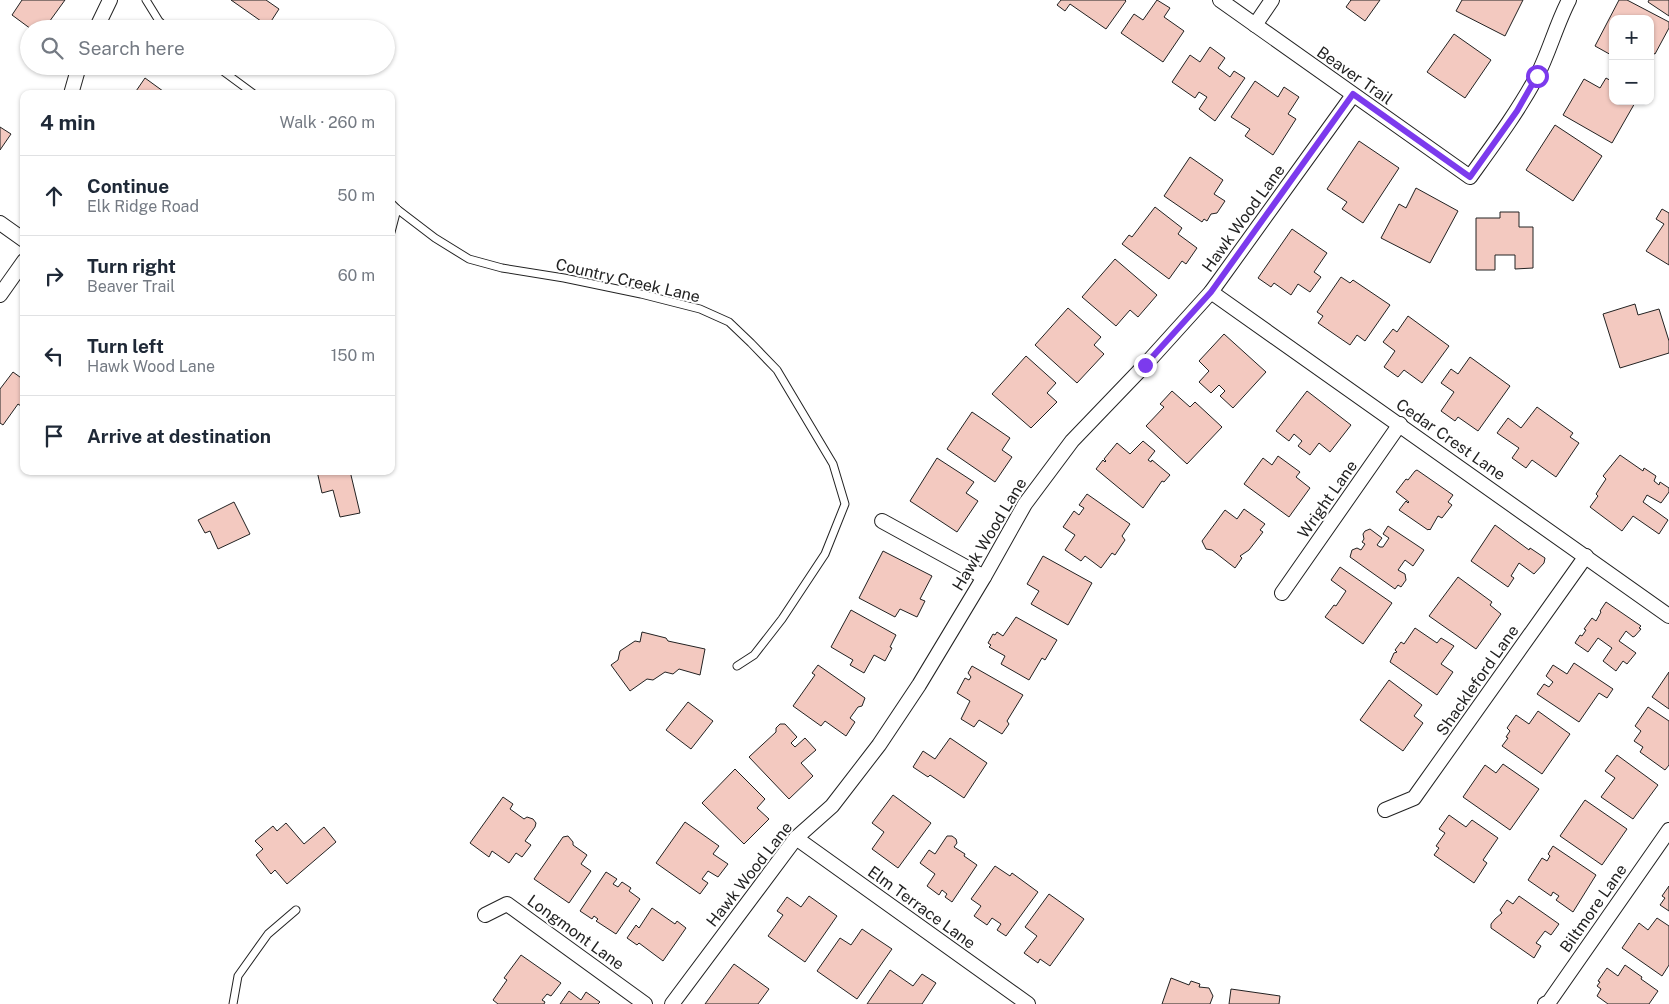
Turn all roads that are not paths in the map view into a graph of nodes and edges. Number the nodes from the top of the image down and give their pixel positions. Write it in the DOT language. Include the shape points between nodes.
graph roads {
  1 [pos="110,0"];
  2 [pos="146,0"];
  3 [pos="1220,0"];
  4 [pos="1272,0"];
  5 [pos="1569,0"];
  6 [pos="100,20"];
  7 [pos="157,20"];
  8 [pos="1255,25"];
  9 [pos="76,75"];
  10 [pos="228,75"];
  11 [pos="72,90"];
  12 [pos="249,90"];
  13 [pos="1353,94"];
  14 [pos="397,209"];
  15 [pos="395,217"];
  16 [pos="0,223"];
  17 [pos="20,237"];
  18 [pos="20,267"];
  19 [pos="1211,292"];
  20 [pos="0,295"];
  21 [pos="1400,424"];
  22 [pos="882,520"];
  23 [pos="1586,556"];
  24 [pos="984,577"];
  25 [pos="1282,593"];
  26 [pos="1669,616"];
  27 [pos="737,666"];
  28 [pos="1385,810"];
  29 [pos="1669,830"];
  30 [pos="796,838"];
  31 [pos="296,910"];
  32 [pos="485,915"];
  33 [pos="233,1004"];
  34 [pos="645,1004"];
  35 [pos="672,1004"];
  36 [pos="1028,1004"];
  37 [pos="1545,1004"];
  1 -- 6 [label="street"];
  2 -- 7 [label="lane"];
  3 -- 8 [label="street, Beaver Trail"];
  4 -- 8 [label="street"];
  5 -- 13 [label="street, Beaver Trail" via="1537,76 1517,111 1470,177"];
  8 -- 13 [label="street, Beaver Trail"];
  9 -- 11 [label="street"];
  10 -- 12 [label="lane"];
  13 -- 19 [label="street, Hawk Wood Lane"];
  14 -- 15 [label="lane"];
  14 -- 27 [label="lane, Country Creek Lane" via="469,259 700,309 729,322 777,370 833,464 845,504 825,554 782,619 754,654"];
  16 -- 17 [label="street"];
  18 -- 20 [label="street"];
  19 -- 21 [label="street, Cedar Crest Lane"];
  19 -- 24 [label="street, Hawk Wood Lane" via="1072,441 1025,504"];
  21 -- 23 [label="street, Cedar Crest Lane"];
  21 -- 25 [label="street, Wright Lane"];
  22 -- 24 [label="street"];
  23 -- 26 [label="street, Cedar Crest Lane"];
  23 -- 28 [label="street, Shackleford Lane" via="1414,798"];
  24 -- 30 [label="street, Hawk Wood Lane" via="920,685 879,745 832,806"];
  29 -- 37 [label="street, Biltmore Lane"];
  30 -- 35 [label="street, Hawk Wood Lane"];
  30 -- 36 [label="street, Elm Terrace Lane"];
  31 -- 33 [label="lane" via="268,934 238,976"];
  32 -- 34 [label="street, Longmont Lane" via="507,904"];
}
